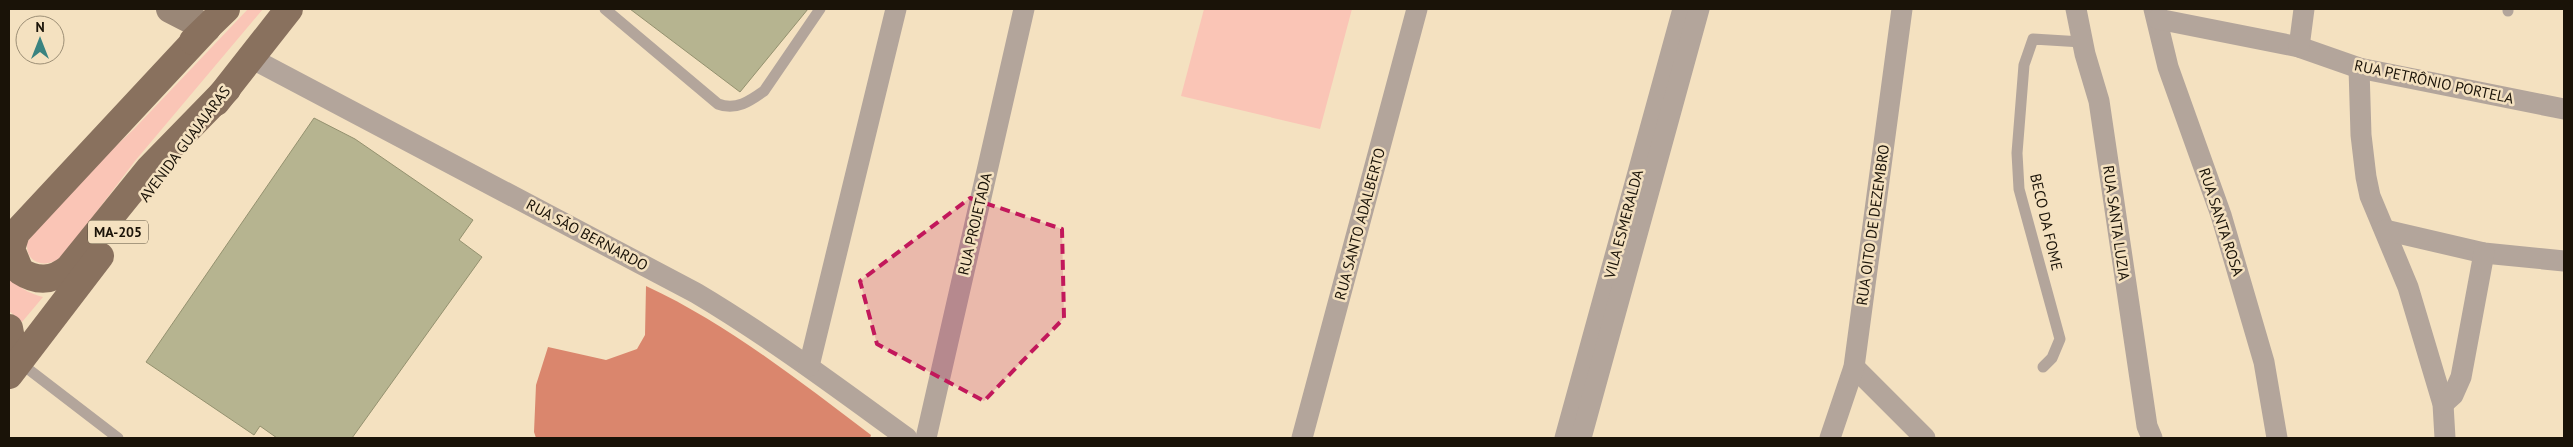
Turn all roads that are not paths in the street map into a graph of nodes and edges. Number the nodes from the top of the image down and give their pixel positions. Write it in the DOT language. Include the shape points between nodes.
graph roads {
  1 [pos="170,9"];
  2 [pos="226,9"];
  3 [pos="289,9"];
  4 [pos="606,9"];
  5 [pos="820,9"];
  6 [pos="896,9"];
  7 [pos="1024,9"];
  8 [pos="1417,9"];
  9 [pos="1902,9"];
  10 [pos="2076,9"];
  11 [pos="2304,9"];
  12 [pos="1690,12"];
  13 [pos="2156,14"];
  14 [pos="207,28"];
  15 [pos="2082,42"];
  16 [pos="2299,47"];
  17 [pos="251,58"];
  18 [pos="2359,68"];
  19 [pos="226,89"];
  20 [pos="2564,109"];
  21 [pos="9,220"];
  22 [pos="2385,230"];
  23 [pos="2484,253"];
  24 [pos="2564,261"];
  25 [pos="9,328"];
  26 [pos="809,366"];
  27 [pos="1854,367"];
  28 [pos="2043,367"];
  29 [pos="12,368"];
  30 [pos="2443,404"];
  31 [pos="118,438"];
  32 [pos="907,438"];
  33 [pos="926,438"];
  34 [pos="1302,438"];
  35 [pos="1565,438"];
  36 [pos="1581,438"];
  37 [pos="1830,438"];
  38 [pos="1925,438"];
  39 [pos="2152,438"];
  40 [pos="2277,438"];
  41 [pos="2445,438"];
  1 -- 14 [label="street"];
  2 -- 14 [label="main road"];
  3 -- 17 [label="main road, AVENIDA GUAJAJARAS / MA-205"];
  4 -- 5 [label="lane" via="718,104 731,107 751,100 764,90"];
  6 -- 26 [label="street"];
  7 -- 33 [label="street, RUA PROJETADA"];
  8 -- 34 [label="street, RUA SANTO ADALBERTO"];
  9 -- 27 [label="street, RUA OITO DE DEZEMBRO"];
  10 -- 15 [label="street, RUA SANTA LUZIA"];
  11 -- 16 [label="street"];
  12 -- 35 [label="street, VILA ESMERALDA"];
  12 -- 36 [label="street, VILA ESMERALDA"];
  13 -- 16 [label="street, RUA PETRÔNIO PORTELA"];
  13 -- 40 [label="street, RUA SANTA ROSA" via="2168,67 2221,216 2264,362"];
  14 -- 19 [label="main road" via="16,232 11,249 20,270 36,279 46,279 69,268 149,169"];
  14 -- 21 [label="main road"];
  15 -- 28 [label="lane, BECO DA FOME" via="2033,39 2024,65 2016,153 2020,189 2060,339 2052,358"];
  15 -- 39 [label="street, RUA SANTA LUZIA" via="2099,101 2124,285 2147,426"];
  16 -- 18 [label="street, RUA PETRÔNIO PORTELA"];
  17 -- 19 [label="main road, AVENIDA GUAJAJARAS / MA-205"];
  17 -- 26 [label="street, RUA SÃO BERNARDO" via="696,293"];
  18 -- 20 [label="street, RUA PETRÔNIO PORTELA"];
  18 -- 22 [label="street" via="2366,176 2370,196"];
  19 -- 29 [label="main road, AVENIDA GUAJAJARAS / MA-205"];
  22 -- 23 [label="street"];
  22 -- 30 [label="street" via="2408,287"];
  23 -- 24 [label="street"];
  23 -- 30 [label="street" via="2461,377 2453,395"];
  25 -- 29 [label="main road"];
  26 -- 32 [label="street, RUA SÃO BERNARDO"];
  27 -- 37 [label="street, RUA OITO DE DEZEMBRO"];
  27 -- 38 [label="street"];
  29 -- 31 [label="lane"];
  30 -- 41 [label="street"];
}
